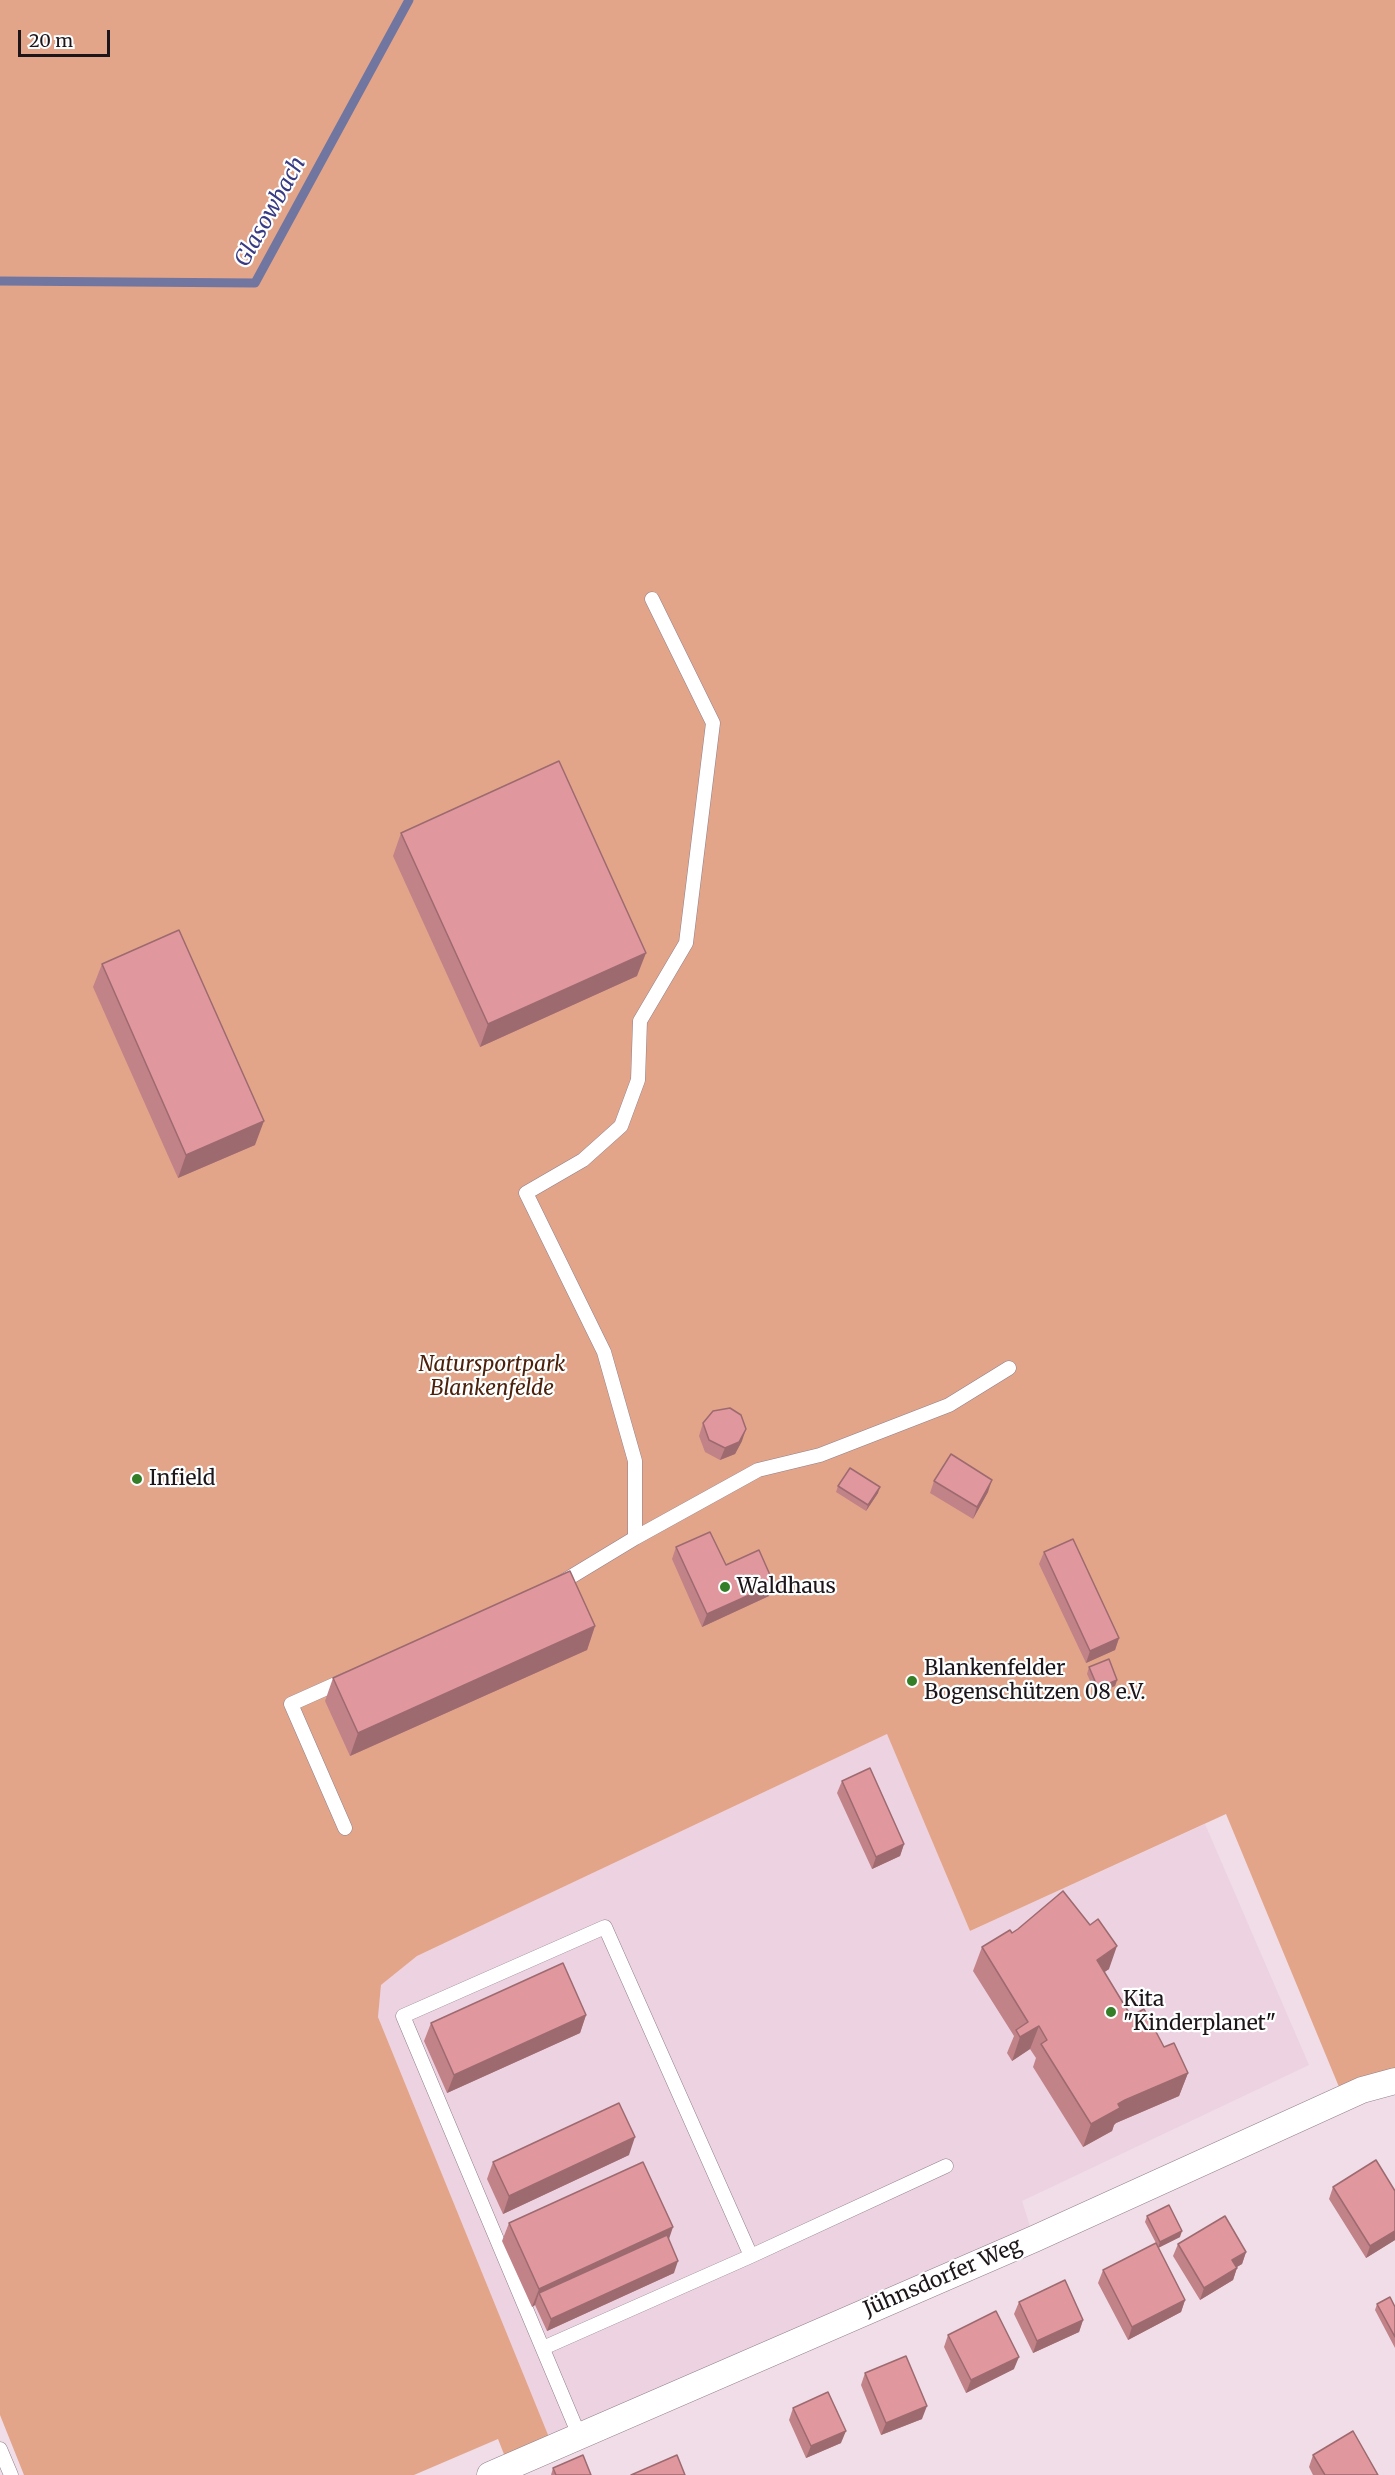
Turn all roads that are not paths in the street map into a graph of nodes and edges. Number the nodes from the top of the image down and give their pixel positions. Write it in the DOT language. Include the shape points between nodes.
graph roads {
  1 [pos="652,599"];
  2 [pos="1009,1368"];
  3 [pos="635,1538"];
  4 [pos="551,1588"];
  5 [pos="356,1675"];
  6 [pos="345,1828"];
  7 [pos="1395,2081"];
  8 [pos="946,2166"];
  9 [pos="751,2256"];
  10 [pos="543,2348"];
  11 [pos="579,2435"];
  12 [pos="0,2449"];
  13 [pos="11,2475"];
  14 [pos="490,2475"];
  1 -- 3 [label="lane" via="713,723 686,943 640,1021 638,1080 621,1126 583,1160 526,1192 604,1352 635,1461"];
  2 -- 3 [label="lane" via="949,1405 820,1455 758,1470"];
  3 -- 4 [label="lane"];
  5 -- 6 [label="lane" via="291,1704"];
  7 -- 11 [label="street, Jühnsdorfer Weg" via="1362,2090 1034,2239"];
  8 -- 9 [label="lane"];
  9 -- 10 [label="lane"];
  9 -- 10 [label="lane" via="605,1927 403,2016"];
  10 -- 11 [label="lane"];
  11 -- 14 [label="street, Jühnsdorfer Weg"];
  12 -- 13 [label="lane"];
}
